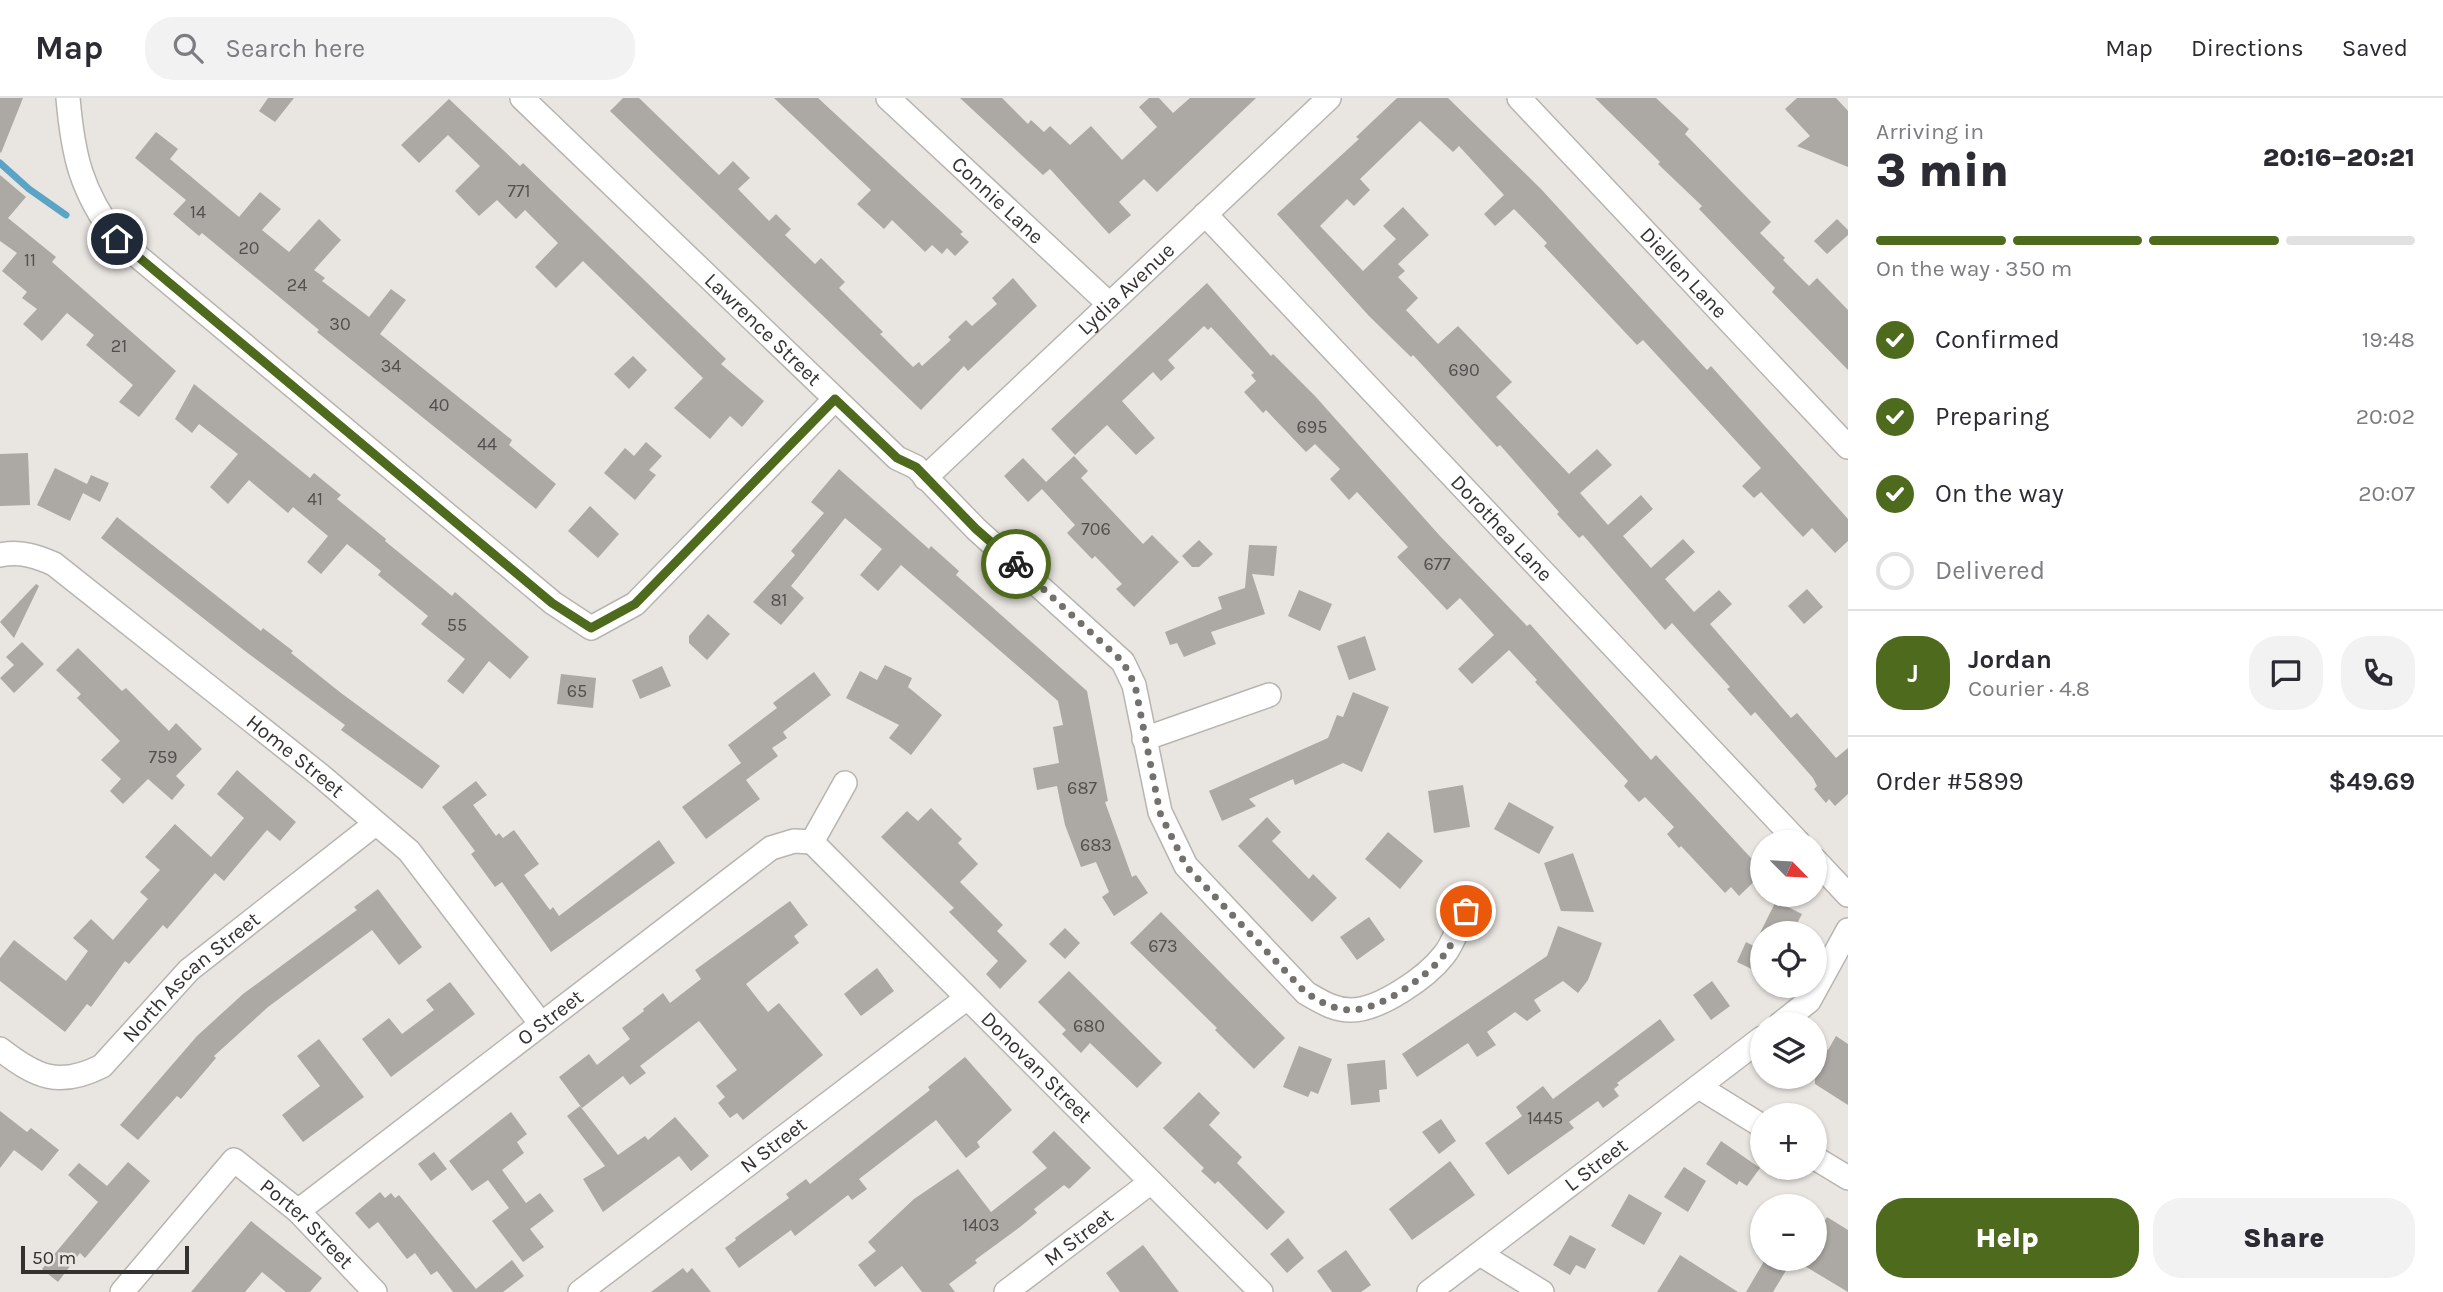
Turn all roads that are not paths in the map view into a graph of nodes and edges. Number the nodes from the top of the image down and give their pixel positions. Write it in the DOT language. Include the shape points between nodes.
graph roads {
  1 [pos="68,98"];
  2 [pos="522,98"];
  3 [pos="888,98"];
  4 [pos="1329,98"];
  5 [pos="1519,98"];
  6 [pos="1205,214"];
  7 [pos="1108,303"];
  8 [pos="835,399"];
  9 [pos="1848,447"];
  10 [pos="925,478"];
  11 [pos="0,555"];
  12 [pos="1269,695"];
  13 [pos="1144,739"];
  14 [pos="845,783"];
  15 [pos="375,824"];
  16 [pos="1787,830"];
  17 [pos="812,842"];
  18 [pos="1827,873"];
  19 [pos="1848,895"];
  20 [pos="1466,911"];
  21 [pos="1848,930"];
  22 [pos="967,998"];
  23 [pos="1795,1012"];
  24 [pos="541,1024"];
  25 [pos="1750,1047"];
  26 [pos="0,1049"];
  27 [pos="1699,1087"];
  28 [pos="1750,1119"];
  29 [pos="1827,1165"];
  30 [pos="1848,1178"];
  31 [pos="1151,1182"];
  32 [pos="298,1211"];
  33 [pos="1480,1254"];
  34 [pos="122,1292"];
  35 [pos="375,1292"];
  36 [pos="580,1292"];
  37 [pos="1006,1292"];
  38 [pos="1261,1292"];
  39 [pos="1429,1292"];
  40 [pos="1542,1292"];
  1 -- 8 [label="street" via="79,174 95,209 117,239 552,603 591,628 635,604"];
  2 -- 8 [label="street, Lawrence Street"];
  3 -- 7 [label="street, Connie Lane"];
  4 -- 6 [label="street, Lydia Avenue"];
  5 -- 9 [label="street, Diellen Lane"];
  6 -- 7 [label="street, Lydia Avenue"];
  6 -- 16 [label="street, Dorothea Lane"];
  7 -- 10 [label="street, Lydia Avenue"];
  8 -- 10 [label="street, Lawrence Street"];
  10 -- 13 [label="street, Lawrence Street" via="1115,651 1135,685"];
  11 -- 15 [label="street, Home Street" via="13,552 54,564"];
  12 -- 13 [label="street"];
  13 -- 20 [label="street, Lawrence Street" via="1160,813 1186,866 1306,993 1331,1007 1352,1010 1393,997 1444,955"];
  14 -- 17 [label="street"];
  15 -- 24 [label="street, Home Street" via="410,851"];
  15 -- 26 [label="street, North Ascan Street" via="190,970 102,1066 66,1079 38,1075"];
  17 -- 22 [label="street, Donovan Street"];
  17 -- 24 [label="street, O Street" via="794,841 772,848"];
  18 -- 19 [label="street"];
  21 -- 23 [label="street" via="1809,1001"];
  22 -- 31 [label="street, Donovan Street"];
  22 -- 36 [label="street, N Street"];
  24 -- 32 [label="street, O Street"];
  25 -- 27 [label="street, L Street"];
  27 -- 28 [label="street"];
  27 -- 33 [label="street, L Street"];
  29 -- 30 [label="street"];
  31 -- 37 [label="street, M Street"];
  31 -- 38 [label="street, Donovan Street"];
  32 -- 34 [label="street, Porter Street" via="234,1160"];
  32 -- 35 [label="street, Porter Street"];
  33 -- 39 [label="street, L Street"];
  33 -- 40 [label="street"];
}
